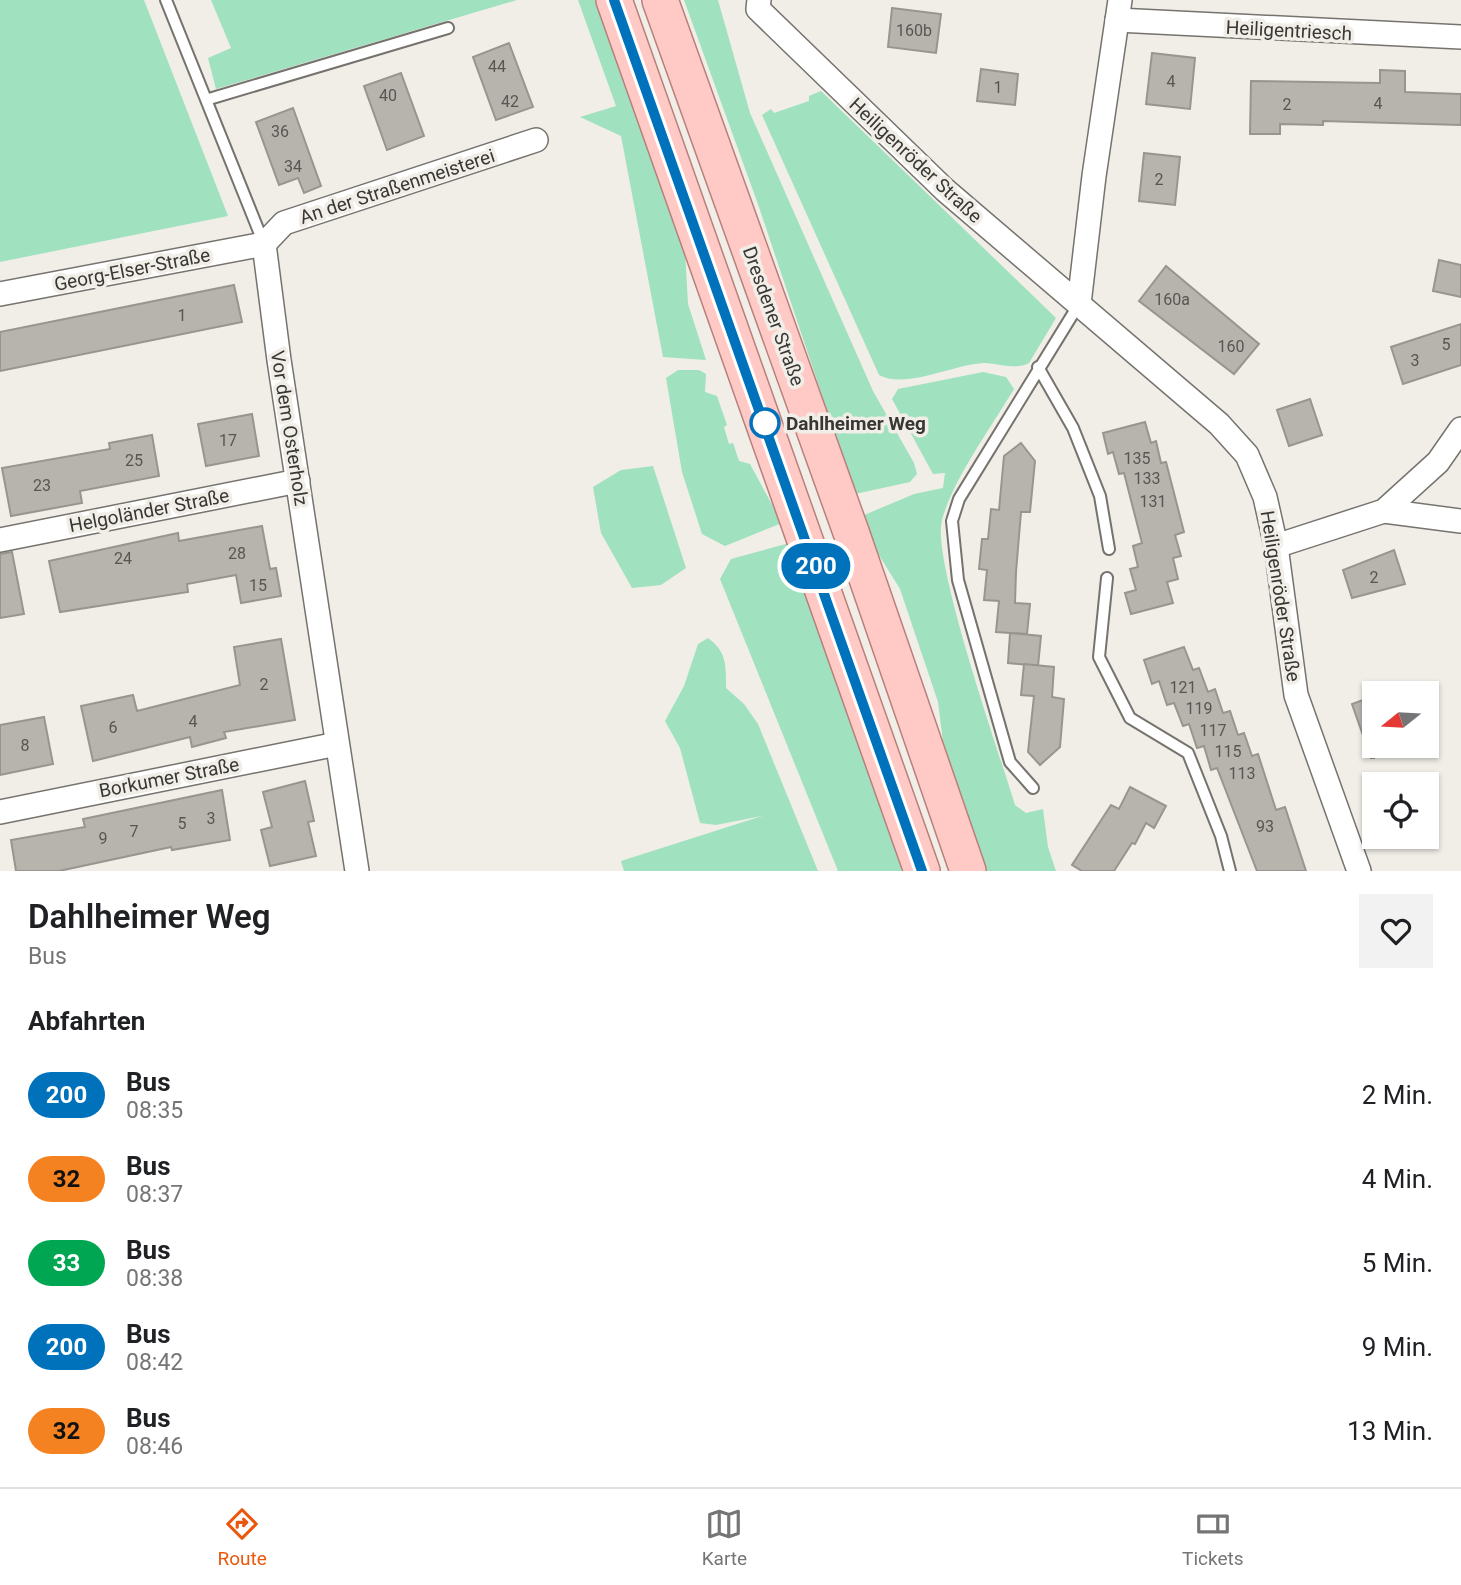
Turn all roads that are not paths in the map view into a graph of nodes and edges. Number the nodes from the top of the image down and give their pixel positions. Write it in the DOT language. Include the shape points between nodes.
graph roads {
  1 [pos="166,0"];
  2 [pos="614,0"];
  3 [pos="660,0"];
  4 [pos="759,5"];
  5 [pos="1119,10"];
  6 [pos="448,28"];
  7 [pos="1461,37"];
  8 [pos="209,99"];
  9 [pos="537,140"];
  10 [pos="264,244"];
  11 [pos="0,294"];
  12 [pos="1079,304"];
  13 [pos="1038,367"];
  14 [pos="1461,429"];
  15 [pos="298,481"];
  16 [pos="1384,511"];
  17 [pos="1461,521"];
  18 [pos="0,540"];
  19 [pos="1276,546"];
  20 [pos="1108,549"];
  21 [pos="1107,578"];
  22 [pos="338,744"];
  23 [pos="1032,788"];
  24 [pos="0,811"];
  25 [pos="358,871"];
  26 [pos="922,871"];
  27 [pos="968,871"];
  28 [pos="1230,871"];
  29 [pos="1360,871"];
  1 -- 8 [label="lane, Vor dem Osterholz"];
  2 -- 26 [label="main road"];
  3 -- 27 [label="main road, Dresdener Straße"];
  4 -- 12 [label="street, Heiligenröder Straße" via="945,190"];
  5 -- 7 [label="street, Heiligentriesch"];
  5 -- 12 [label="street"];
  6 -- 8 [label="lane"];
  8 -- 10 [label="lane, Vor dem Osterholz"];
  9 -- 10 [label="street, An der Straßenmeisterei" via="284,223"];
  10 -- 11 [label="street, Georg-Elser-Straße"];
  10 -- 15 [label="street, Vor dem Osterholz"];
  12 -- 13 [label="lane"];
  12 -- 19 [label="street, Heiligenröder Straße" via="1219,424 1247,455 1265,497"];
  13 -- 20 [label="lane" via="1073,428 1100,496"];
  13 -- 23 [label="lane" via="959,499 952,522 958,580 1010,762"];
  14 -- 16 [label="street" via="1438,462"];
  15 -- 18 [label="street, Helgoländer Straße"];
  15 -- 22 [label="street, Vor dem Osterholz"];
  16 -- 17 [label="street"];
  16 -- 19 [label="street"];
  19 -- 29 [label="street, Heiligenröder Straße" via="1296,695"];
  21 -- 28 [label="lane" via="1099,657 1130,718 1188,753"];
  22 -- 24 [label="street, Borkumer Straße"];
  22 -- 25 [label="street, Vor dem Osterholz"];
}
